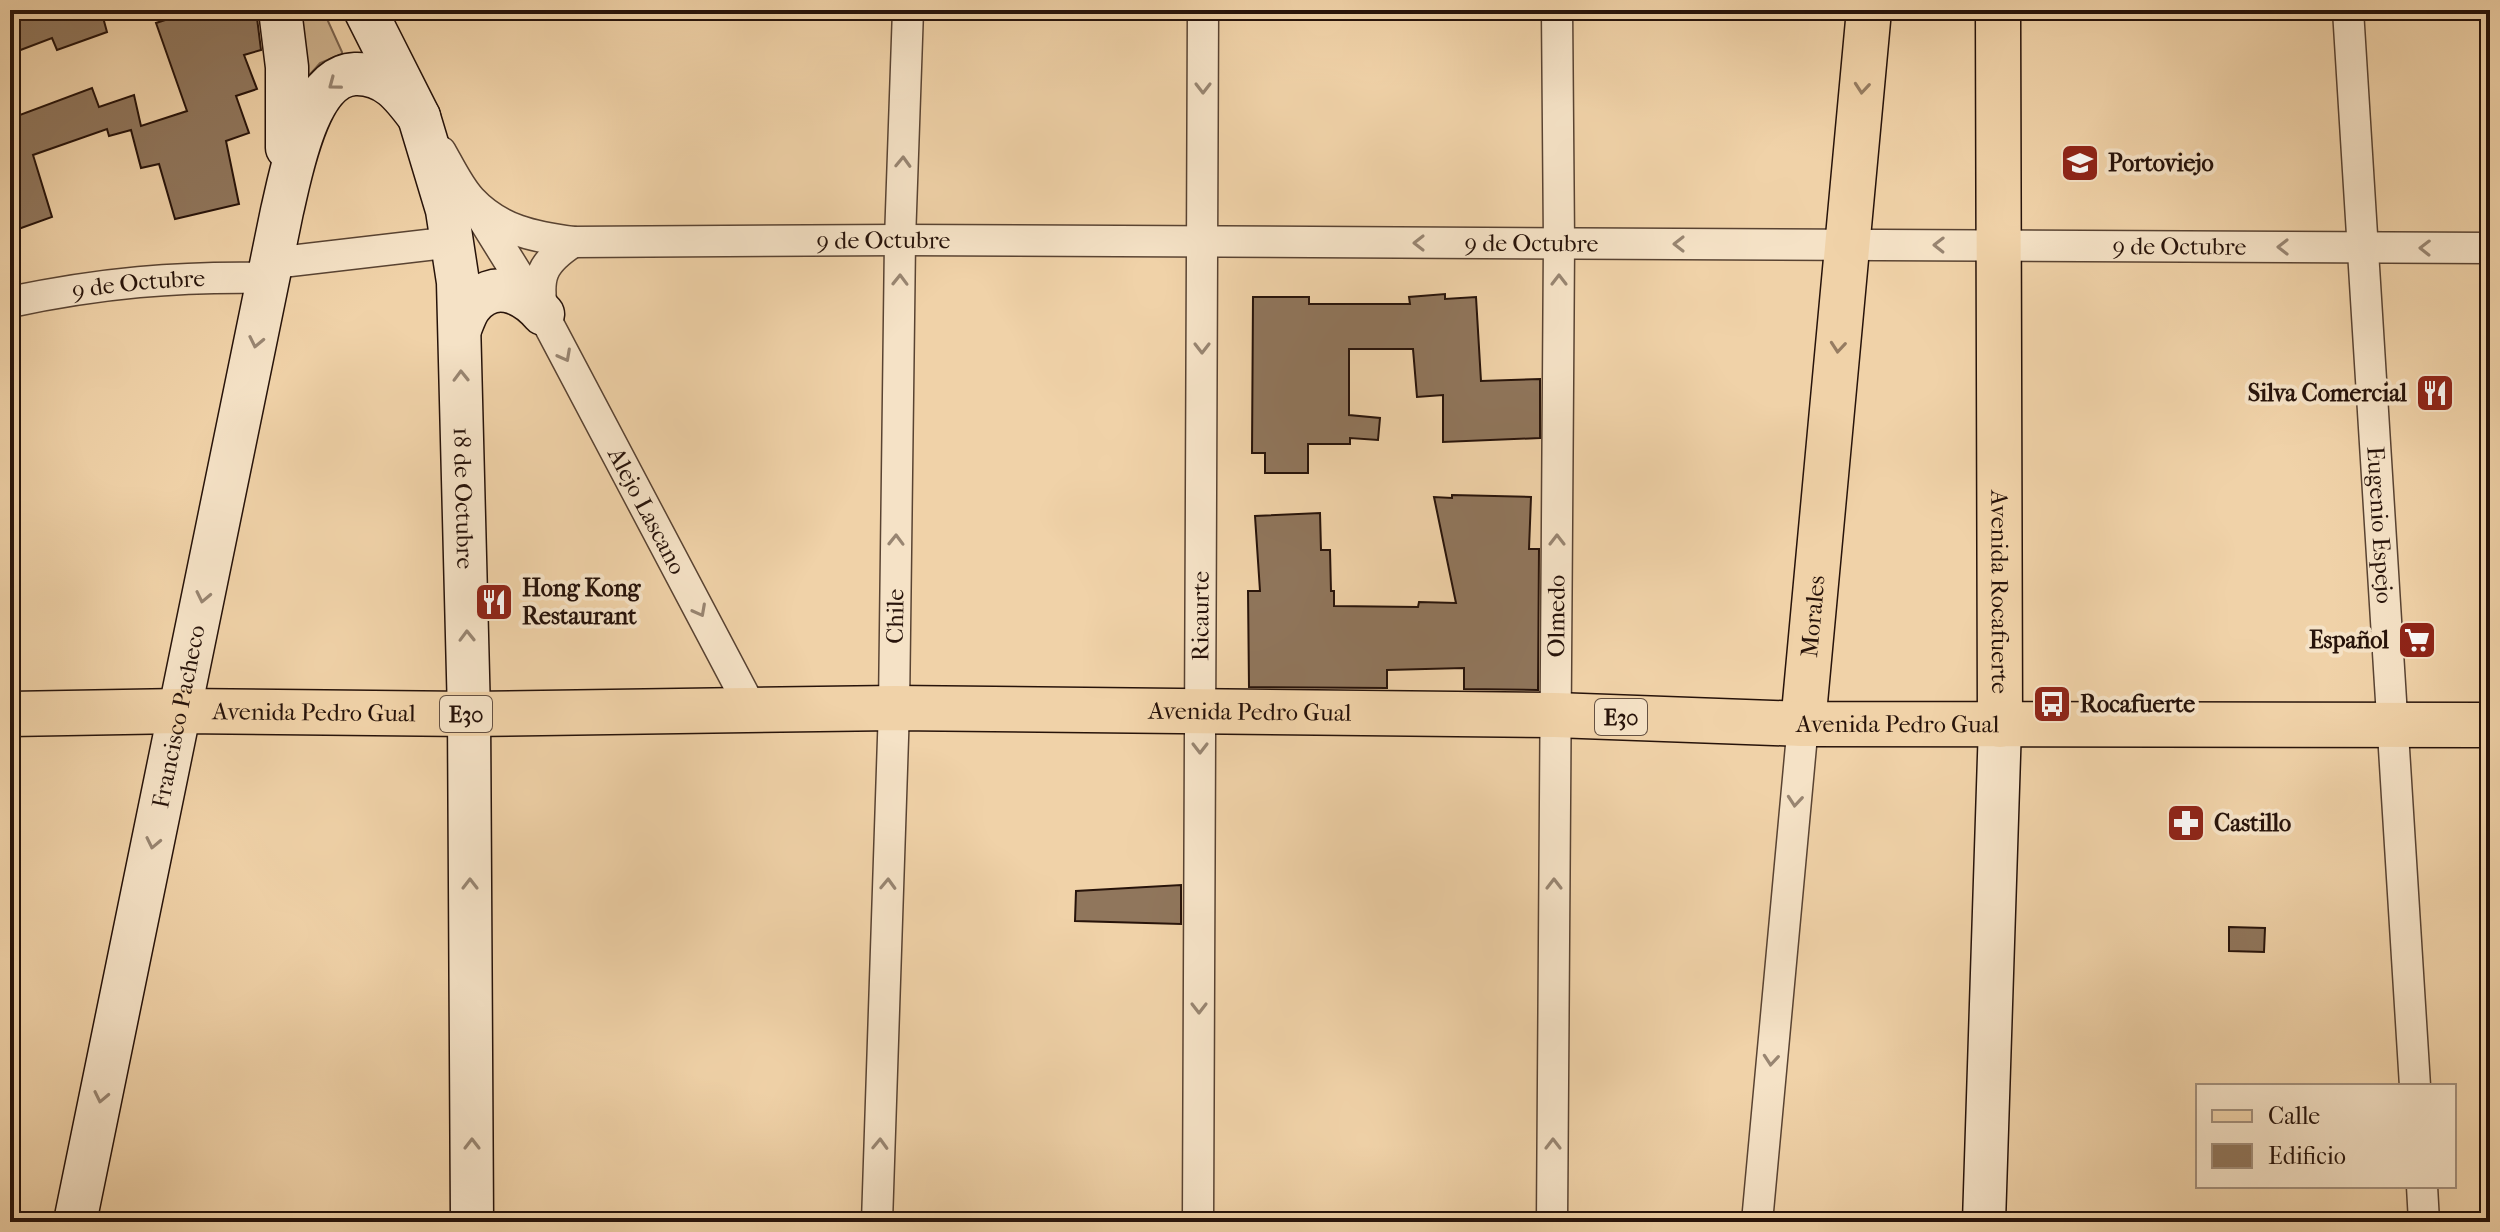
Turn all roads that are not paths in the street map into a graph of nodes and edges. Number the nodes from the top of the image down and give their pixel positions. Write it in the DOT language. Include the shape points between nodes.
graph roads {
  1 [pos="280,10"];
  2 [pos="365,10"];
  3 [pos="908,10"];
  4 [pos="1203,10"];
  5 [pos="1557,10"];
  6 [pos="1869,10"];
  7 [pos="1998,10"];
  8 [pos="2348,10"];
  9 [pos="419,117"];
  10 [pos="470,199"];
  11 [pos="282,211"];
  12 [pos="900,240"];
  13 [pos="453,242"];
  14 [pos="573,242"];
  15 [pos="1202,242"];
  16 [pos="1559,243"];
  17 [pos="1847,244"];
  18 [pos="2000,246"];
  19 [pos="2361,247"];
  20 [pos="2490,248"];
  21 [pos="271,270"];
  22 [pos="10,302"];
  23 [pos="543,314"];
  24 [pos="460,329"];
  25 [pos="751,708"];
  26 [pos="894,708"];
  27 [pos="180,711"];
  28 [pos="1200,711"];
  29 [pos="10,714"];
  30 [pos="469,714"];
  31 [pos="1555,715"];
  32 [pos="1803,724"];
  33 [pos="2000,725"];
  34 [pos="2391,725"];
  35 [pos="2490,725"];
  36 [pos="2415,1084"];
  37 [pos="2422,1188"];
  38 [pos="75,1222"];
  39 [pos="472,1222"];
  40 [pos="877,1222"];
  41 [pos="1198,1222"];
  42 [pos="1552,1222"];
  43 [pos="1757,1222"];
  44 [pos="1984,1222"];
  45 [pos="2424,1222"];
  1 -- 11 [label="main road" via="288,109"];
  2 -- 9 [label="main road, Alejo Lascano"];
  12 -- 3 [label="street, Chile, one-way"];
  4 -- 15 [label="street, Ricaurte, one-way"];
  5 -- 16 [label="street, Olmedo"];
  6 -- 17 [label="main road, Morales, one-way"];
  7 -- 18 [label="main road, Avenida Rocafuerte"];
  8 -- 19 [label="street, Eugenio Espejo"];
  9 -- 10 [label="street, Alejo Lascano"];
  9 -- 11 [label="main road, one-way" via="400,92 378,76 348,74 333,82 313,107"];
  9 -- 13 [label="main road, 18 de Octubre"];
  10 -- 14 [label="street, Alejo Lascano" via="515,231"];
  10 -- 23 [label="street, Alejo Lascano"];
  11 -- 21 [label="main road, Francisco Pacheco"];
  12 -- 14 [label="street, 9 de Octubre"];
  12 -- 15 [label="street, 9 de Octubre"];
  26 -- 12 [label="street, Chile, one-way"];
  13 -- 21 [label="street, 9 de Octubre"];
  13 -- 24 [label="main road, 18 de Octubre"];
  14 -- 23 [label="street, Alejo Lascano" via="552,255 542,272"];
  16 -- 15 [label="street, 9 de Octubre, one-way"];
  15 -- 28 [label="street, Ricaurte, one-way"];
  17 -- 16 [label="street, 9 de Octubre, one-way"];
  31 -- 16 [label="street, Olmedo, one-way"];
  18 -- 17 [label="street, 9 de Octubre, one-way"];
  17 -- 32 [label="main road, Morales, one-way"];
  19 -- 18 [label="street, 9 de Octubre, one-way"];
  18 -- 33 [label="main road, Avenida Rocafuerte"];
  20 -- 19 [label="street, 9 de Octubre, one-way"];
  19 -- 34 [label="street, Eugenio Espejo"];
  21 -- 22 [label="street, 9 de Octubre" via="110,283"];
  21 -- 27 [label="main road, Francisco Pacheco, one-way"];
  23 -- 24 [label="main road" via="519,293 491,291 470,307"];
  23 -- 25 [label="street, Alejo Lascano, one-way"];
  30 -- 24 [label="main road, 18 de Octubre, one-way"];
  25 -- 26 [label="main road, Avenida Pedro Gual / E30"];
  25 -- 30 [label="main road, Avenida Pedro Gual / E30"];
  26 -- 28 [label="main road, Avenida Pedro Gual / E30"];
  40 -- 26 [label="street, Chile, one-way"];
  27 -- 29 [label="main road, Avenida Pedro Gual / E30"];
  27 -- 30 [label="main road, Avenida Pedro Gual / E30"];
  27 -- 38 [label="main road, Francisco Pacheco, one-way"];
  28 -- 31 [label="main road, Avenida Pedro Gual / E30"];
  28 -- 41 [label="street, Ricaurte, one-way"];
  39 -- 30 [label="main road, 18 de Octubre, one-way"];
  31 -- 32 [label="main road, Avenida Pedro Gual / E30"];
  42 -- 31 [label="street, Olmedo, one-way"];
  32 -- 33 [label="main road, Avenida Pedro Gual / E30"];
  32 -- 43 [label="street, Morales, one-way"];
  33 -- 34 [label="main road, Avenida Pedro Gual / E30"];
  33 -- 44 [label="main road, Avenida Rocafuerte"];
  34 -- 35 [label="main road, Avenida Pedro Gual / E30"];
  34 -- 36 [label="street, Eugenio Espejo"];
  37 -- 45 [label="street"];
}
